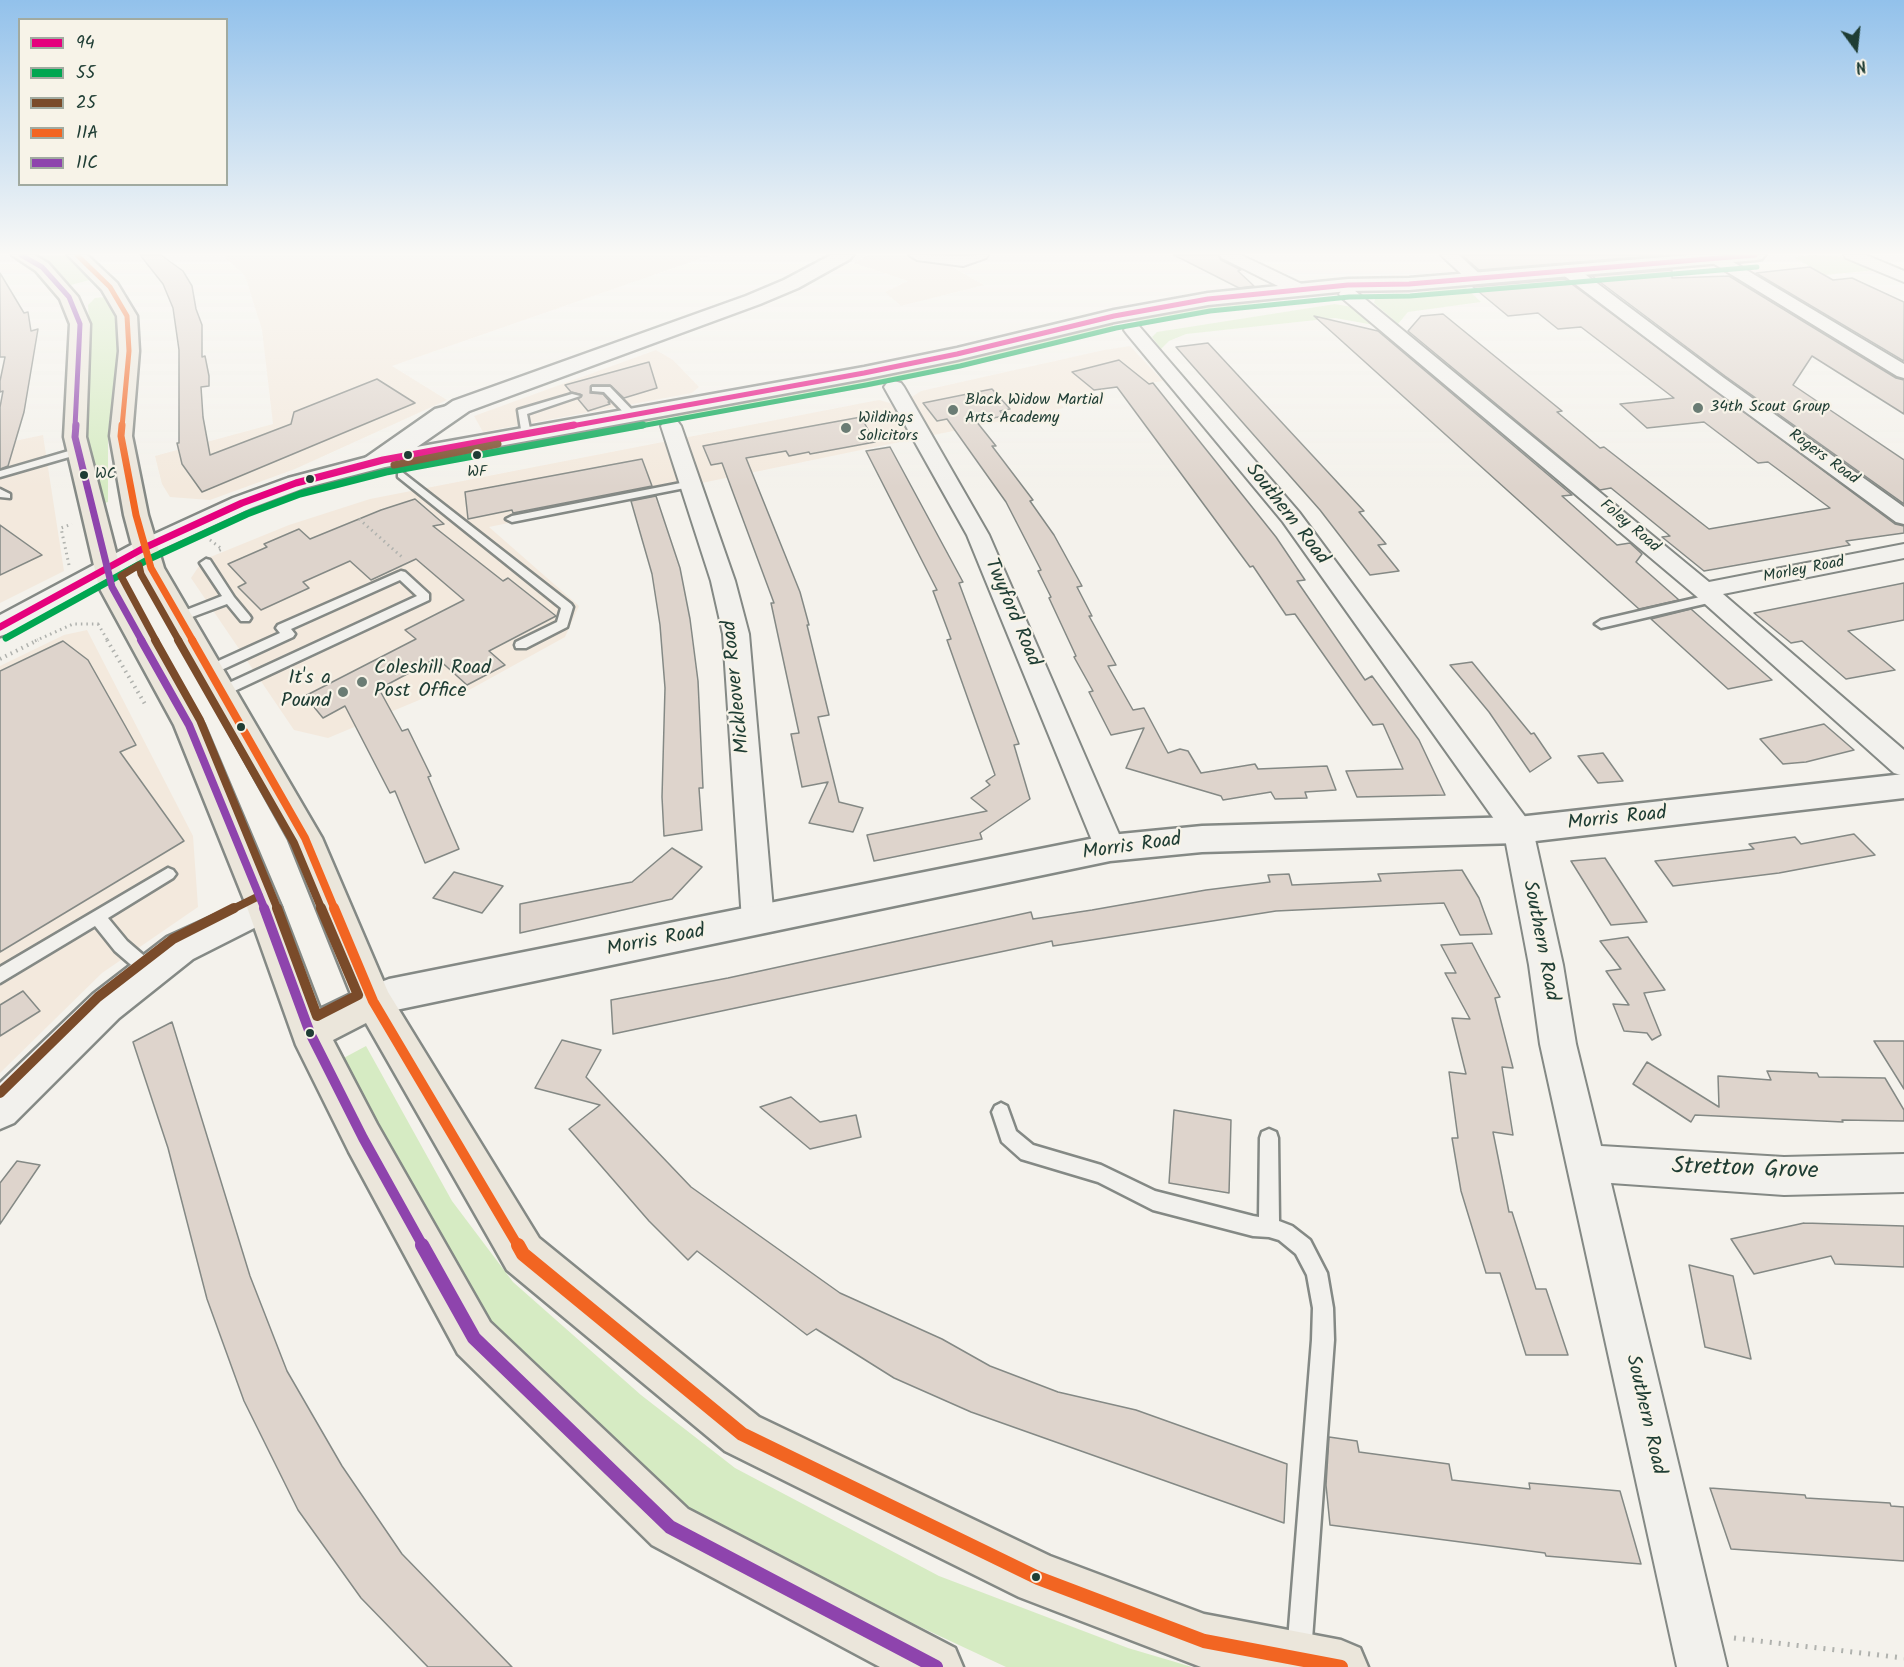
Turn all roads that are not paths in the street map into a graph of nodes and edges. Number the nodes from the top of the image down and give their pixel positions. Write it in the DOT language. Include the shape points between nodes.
graph roads {
  1 [pos="80,333"];
  2 [pos="128,333"];
  3 [pos="663,333"];
  4 [pos="1072,333"];
  5 [pos="1088,333"];
  6 [pos="1131,333"];
  7 [pos="1395,333"];
  8 [pos="1653,333"];
  9 [pos="1839,333"];
  10 [pos="1904,372"];
  11 [pos="894,387"];
  12 [pos="595,389"];
  13 [pos="491,395"];
  14 [pos="575,396"];
  15 [pos="632,415"];
  16 [pos="671,426"];
  17 [pos="526,434"];
  18 [pos="456,446"];
  19 [pos="79,451"];
  20 [pos="381,467"];
  21 [pos="0,474"];
  22 [pos="691,484"];
  23 [pos="1904,517"];
  24 [pos="512,519"];
  25 [pos="1904,551"];
  26 [pos="148,558"];
  27 [pos="207,563"];
  28 [pos="109,579"];
  29 [pos="1709,594"];
  30 [pos="230,600"];
  31 [pos="180,617"];
  32 [pos="245,618"];
  33 [pos="1600,624"];
  34 [pos="0,627"];
  35 [pos="0,644"];
  36 [pos="521,645"];
  37 [pos="216,680"];
  38 [pos="1904,766"];
  39 [pos="1904,786"];
  40 [pos="1518,830"];
  41 [pos="1110,848"];
  42 [pos="168,874"];
  43 [pos="264,907"];
  44 [pos="97,917"];
  45 [pos="758,921"];
  46 [pos="150,971"];
  47 [pos="0,976"];
  48 [pos="373,1001"];
  49 [pos="310,1033"];
  50 [pos="0,1110"];
  51 [pos="1001,1112"];
  52 [pos="1269,1138"];
  53 [pos="1587,1163"];
  54 [pos="1904,1173"];
  55 [pos="1269,1227"];
  56 [pos="1320,1663"];
  57 [pos="936,1667"];
  58 [pos="1702,1667"];
  1 -- 19 [label="main road" via="75,437"];
  2 -- 26 [label="main road" via="121,436"];
  3 -- 13 [label="main road"];
  4 -- 15 [label="main road"];
  5 -- 11 [label="main road"];
  6 -- 40 [label="street, Southern Road" via="1291,517"];
  7 -- 29 [label="street, Foley Road"];
  8 -- 23 [label="street, Rogers Road"];
  9 -- 10 [label="street"];
  11 -- 16 [label="main road"];
  11 -- 41 [label="street, Twyford Road" via="978,535"];
  12 -- 15 [label="lane" via="607,389"];
  13 -- 18 [label="main road" via="448,422 443,432"];
  13 -- 20 [label="main road" via="461,405"];
  14 -- 17 [label="lane" via="522,412"];
  15 -- 17 [label="main road"];
  16 -- 20 [label="main road"];
  16 -- 22 [label="street, Mickleover Road"];
  17 -- 18 [label="main road"];
  18 -- 20 [label="main road"];
  19 -- 21 [label="lane"];
  19 -- 28 [label="main road"];
  20 -- 26 [label="main road" via="329,493"];
  20 -- 26 [label="main road" via="296,483 242,503"];
  20 -- 36 [label="lane" via="567,607 562,624"];
  22 -- 24 [label="lane"];
  22 -- 45 [label="street, Mickleover Road" via="736,634"];
  25 -- 29 [label="street, Morley Road"];
  26 -- 28 [label="main road"];
  26 -- 31 [label="main road"];
  27 -- 30 [label="lane"];
  28 -- 34 [label="main road"];
  28 -- 35 [label="main road"];
  28 -- 43 [label="main road" via="189,726"];
  29 -- 33 [label="lane"];
  29 -- 38 [label="street, Foley Road"];
  30 -- 31 [label="lane"];
  30 -- 32 [label="lane"];
  31 -- 37 [label="main road"];
  37 -- 37 [label="lane" via="425,597 401,575 282,628 289,634"];
  37 -- 48 [label="main road" via="305,838"];
  39 -- 40 [label="main road, Morris Road"];
  40 -- 41 [label="main road, Morris Road" via="1202,839"];
  40 -- 53 [label="street, Southern Road" via="1558,1044"];
  41 -- 45 [label="main road, Morris Road"];
  42 -- 44 [label="lane"];
  43 -- 46 [label="main road" via="180,948"];
  43 -- 49 [label="main road"];
  44 -- 46 [label="lane" via="121,946"];
  44 -- 47 [label="lane"];
  45 -- 48 [label="main road, Morris Road" via="400,992"];
  46 -- 50 [label="main road" via="106,1006"];
  48 -- 49 [label="main road"];
  48 -- 56 [label="main road" via="523,1254 742,1434 1038,1578 1204,1641"];
  49 -- 57 [label="main road" via="363,1138 474,1338 670,1527"];
  51 -- 55 [label="lane" via="1009,1136 1028,1153 1101,1174 1153,1200"];
  52 -- 55 [label="lane"];
  53 -- 54 [label="street, Stretton Grove" via="1784,1176"];
  53 -- 58 [label="street, Southern Road"];
  55 -- 56 [label="lane" via="1303,1247 1317,1273 1323,1308"];
}
